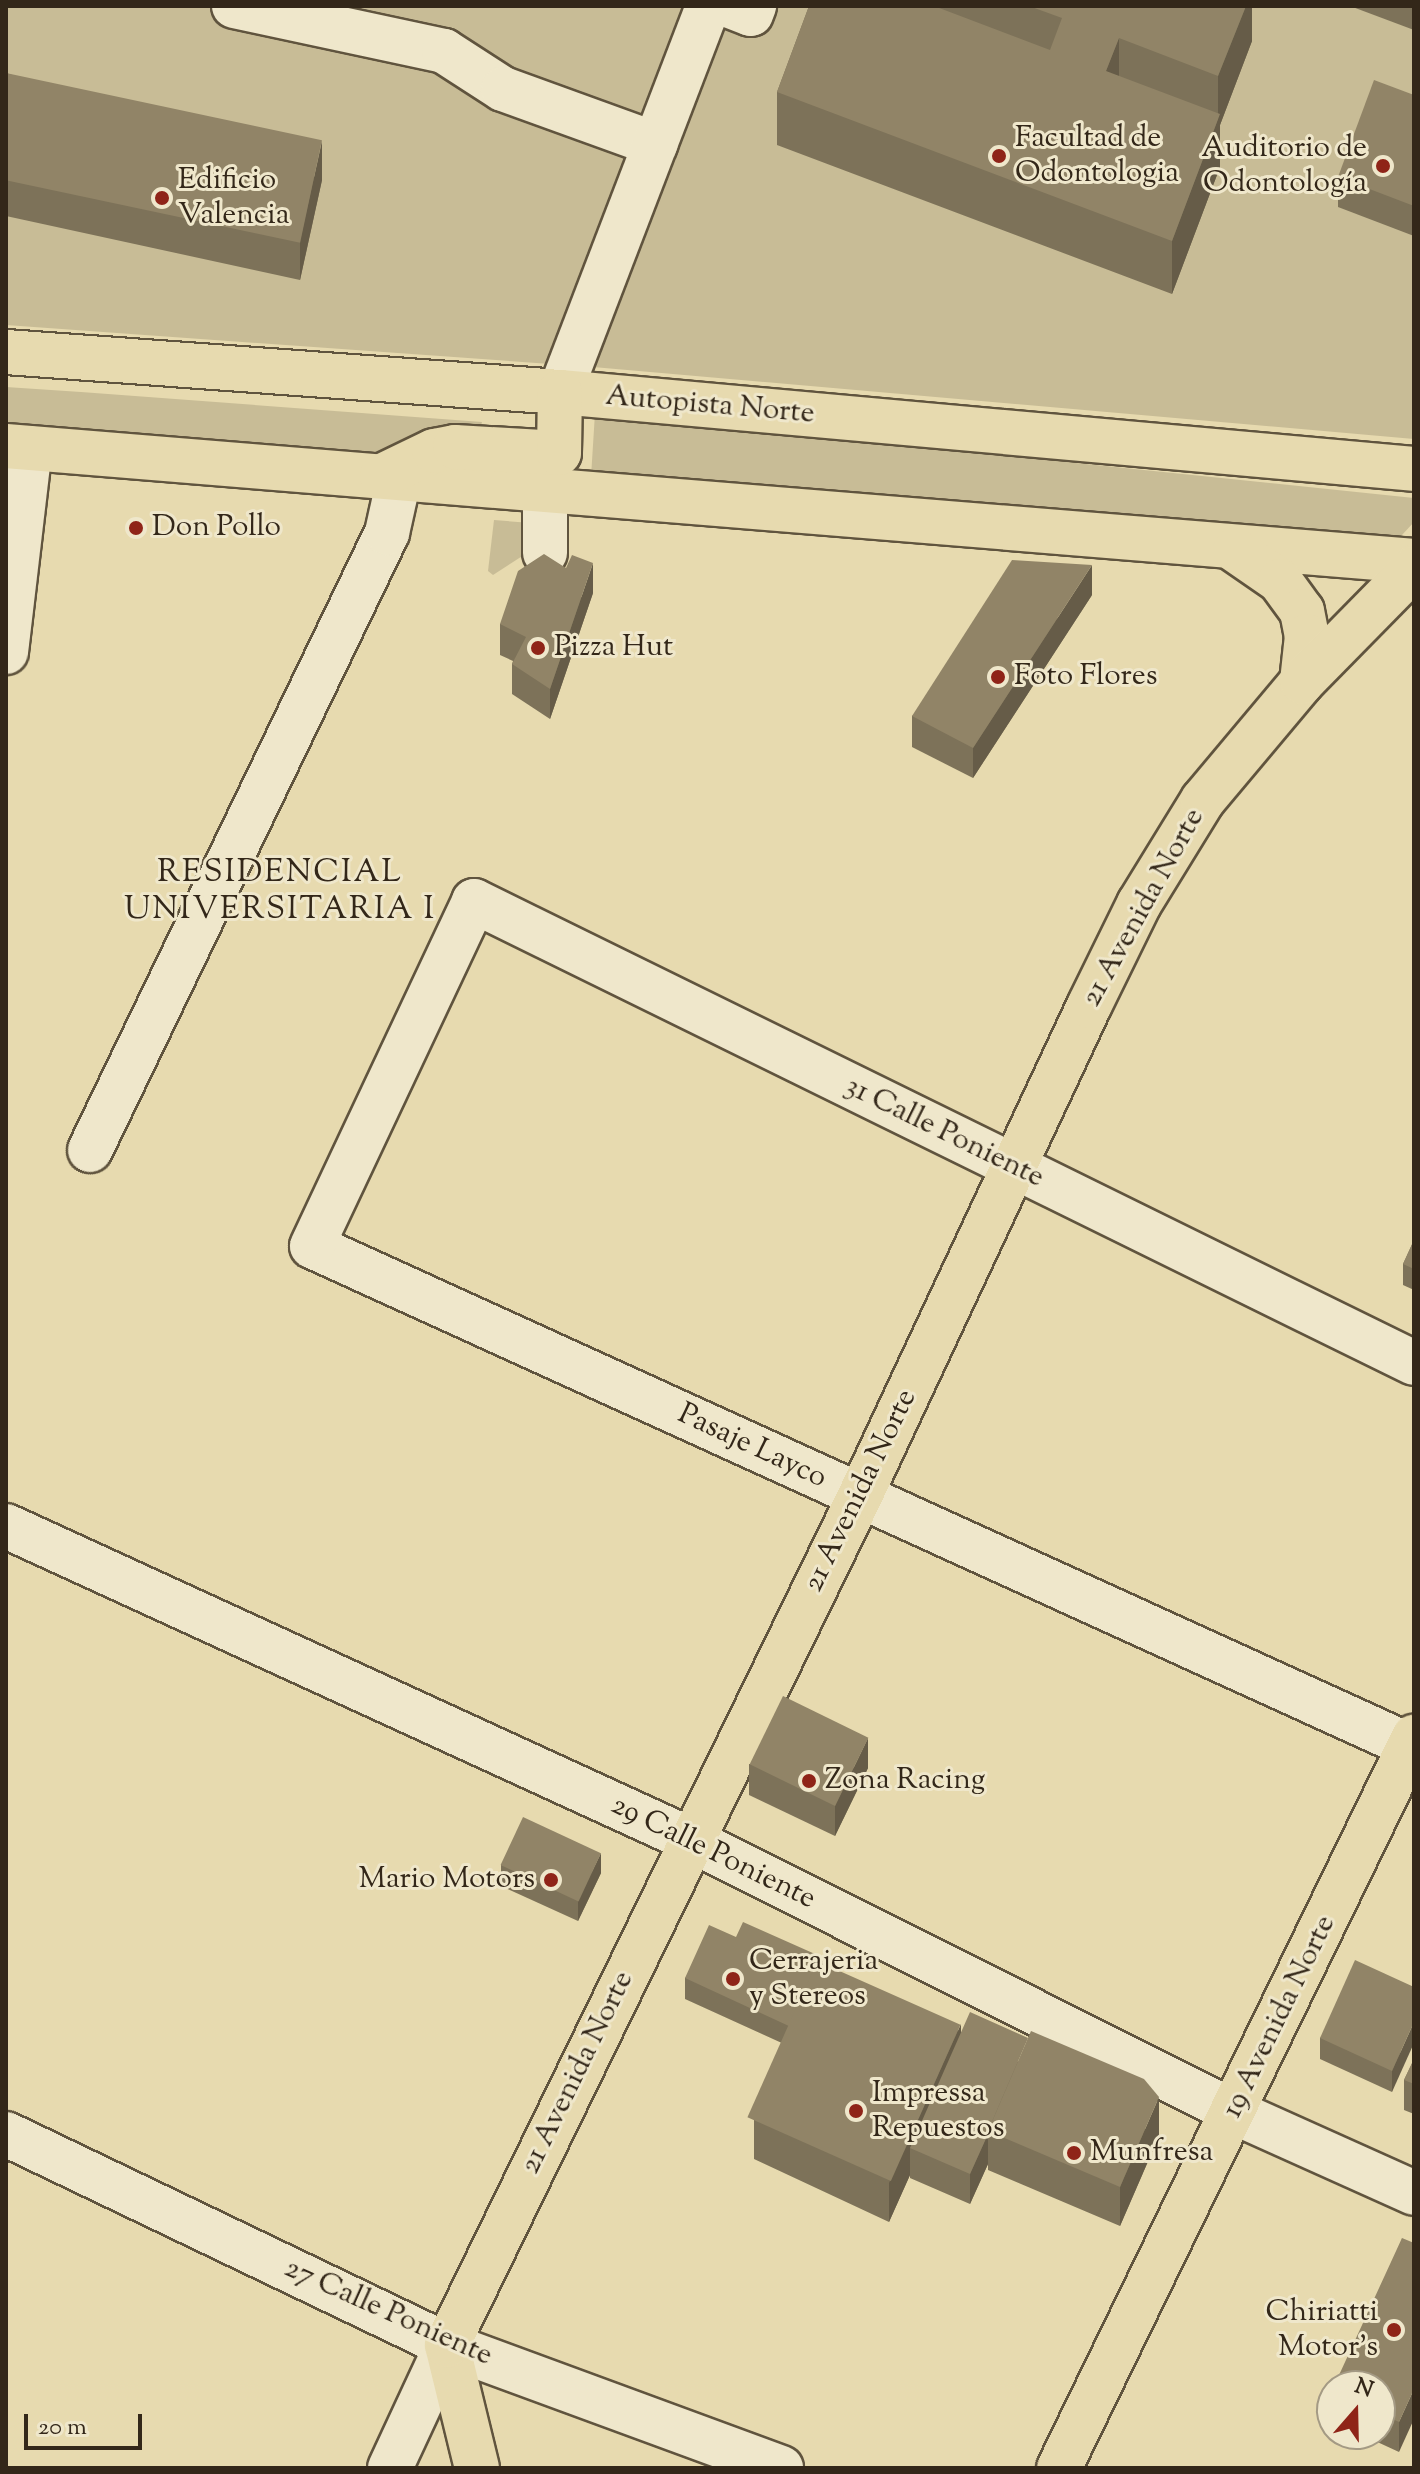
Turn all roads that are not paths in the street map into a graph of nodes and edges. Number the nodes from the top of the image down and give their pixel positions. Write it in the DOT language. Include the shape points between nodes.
graph roads {
  1 [pos="234,6"];
  2 [pos="708,6"];
  3 [pos="730,6"];
  4 [pos="754,6"];
  5 [pos="655,144"];
  6 [pos="6,352"];
  7 [pos="560,392"];
  8 [pos="18,447"];
  9 [pos="1414,469"];
  10 [pos="539,471"];
  11 [pos="390,478"];
  12 [pos="1235,550"];
  13 [pos="545,553"];
  14 [pos="1414,561"];
  15 [pos="1414,568"];
  16 [pos="6,652"];
  17 [pos="1302,682"];
  18 [pos="90,1150"];
  19 [pos="1013,1167"];
  20 [pos="312,1246"];
  21 [pos="1414,1363"];
  22 [pos="860,1496"];
  23 [pos="6,1526"];
  24 [pos="1412,1742"];
  25 [pos="691,1840"];
  26 [pos="1234,2112"];
  27 [pos="6,2134"];
  28 [pos="1414,2193"];
  29 [pos="447,2345"];
  30 [pos="390,2468"];
  31 [pos="477,2468"];
  32 [pos="781,2468"];
  33 [pos="1059,2468"];
  1 -- 5 [label="street" via="444,51 503,89"];
  2 -- 5 [label="street"];
  3 -- 4 [label="street" via="751,14"];
  5 -- 7 [label="street"];
  6 -- 7 [label="main road, Autopista Norte"];
  7 -- 9 [label="main road, Autopista Norte"];
  7 -- 10 [label="main road" via="559,453"];
  8 -- 11 [label="main road"];
  8 -- 16 [label="street"];
  10 -- 11 [label="main road" via="445,449"];
  10 -- 12 [label="main road"];
  10 -- 13 [label="street"];
  11 -- 18 [label="street" via="387,533"];
  12 -- 14 [label="main road"];
  12 -- 17 [label="main road" via="1280,581 1302,611 1307,636"];
  15 -- 17 [label="main road, 21 Avenida Norte"];
  17 -- 19 [label="main road, 21 Avenida Norte" via="1232,763 1172,846"];
  19 -- 20 [label="street, 31 Calle Poniente" via="474,901"];
  19 -- 21 [label="street, 31 Calle Poniente"];
  19 -- 22 [label="main road, 21 Avenida Norte"];
  20 -- 22 [label="street, Pasaje Layco"];
  22 -- 24 [label="street, Pasaje Layco"];
  22 -- 25 [label="main road, 21 Avenida Norte"];
  23 -- 25 [label="street, 29 Calle Poniente"];
  24 -- 26 [label="main road, 19 Avenida Norte"];
  25 -- 26 [label="street, 29 Calle Poniente"];
  25 -- 29 [label="main road, 21 Avenida Norte"];
  26 -- 28 [label="street, 29 Calle Poniente"];
  26 -- 33 [label="main road, 19 Avenida Norte"];
  27 -- 29 [label="street, 27 Calle Poniente"];
  29 -- 30 [label="street, 21 Avenida Norte"];
  29 -- 31 [label="main road"];
  29 -- 32 [label="street, 27 Calle Poniente"];
}
